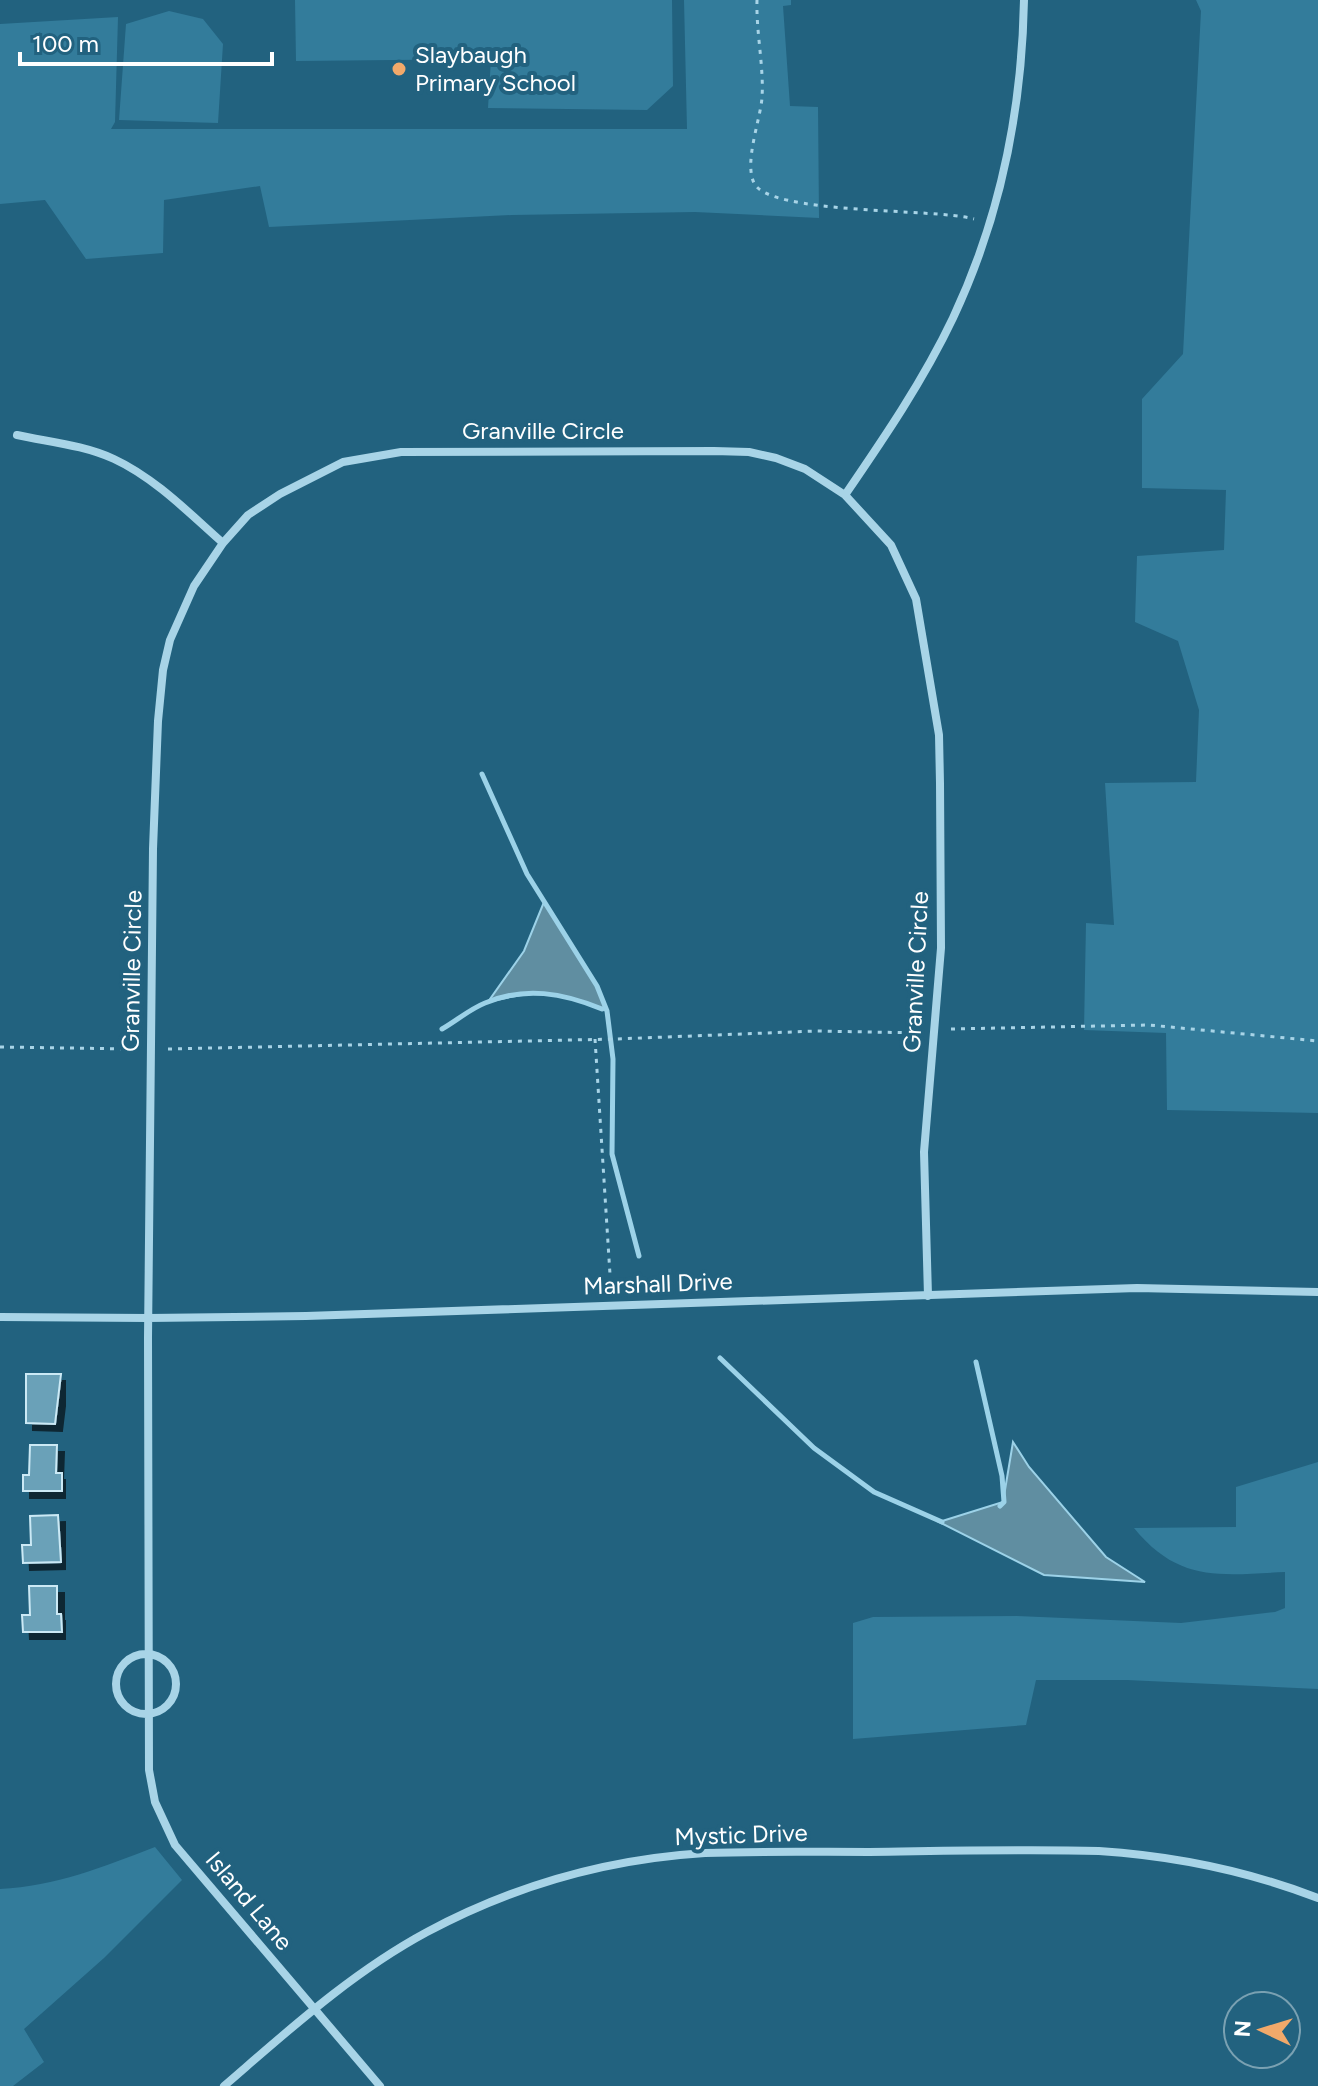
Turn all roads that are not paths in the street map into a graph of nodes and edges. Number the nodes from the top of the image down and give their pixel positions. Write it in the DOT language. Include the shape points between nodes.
graph roads {
  1 [pos="1024,0"];
  2 [pos="17,435"];
  3 [pos="845,495"];
  4 [pos="223,543"];
  5 [pos="1318,1292"];
  6 [pos="928,1296"];
  7 [pos="0,1317"];
  8 [pos="148,1318"];
  9 [pos="151,1654"];
  10 [pos="148,1714"];
  11 [pos="1318,1898"];
  12 [pos="314,2008"];
  13 [pos="224,2086"];
  14 [pos="380,2086"];
  1 -- 3 [label="street" via="1014,122 983,243 932,358"];
  2 -- 4 [label="street" via="114,459"];
  3 -- 4 [label="street, Granville Circle" via="805,469 749,452 401,452 343,462 316,474 253,510"];
  3 -- 6 [label="street, Granville Circle" via="884,536 916,599 939,735 941,948 924,1152"];
  4 -- 8 [label="street, Granville Circle" via="181,611 167,655 159,710"];
  5 -- 6 [label="street, Marshall Drive" via="1137,1288"];
  6 -- 8 [label="street, Marshall Drive"];
  7 -- 8 [label="street, Marshall Drive"];
  8 -- 9 [label="street, Island Lane"];
  9 -- 10 [label="street, Island Lane"];
  9 -- 10 [label="street" via="168,1662 177,1680 172,1700"];
  9 -- 10 [label="street" via="130,1657 116,1682 127,1708"];
  10 -- 12 [label="street, Island Lane" via="151,1786 167,1831"];
  11 -- 12 [label="street, Mystic Drive" via="1224,1868 1099,1851 672,1856 570,1875 492,1901 394,1951"];
  12 -- 13 [label="street, Mystic Drive"];
  12 -- 14 [label="street, Island Lane"];
}
